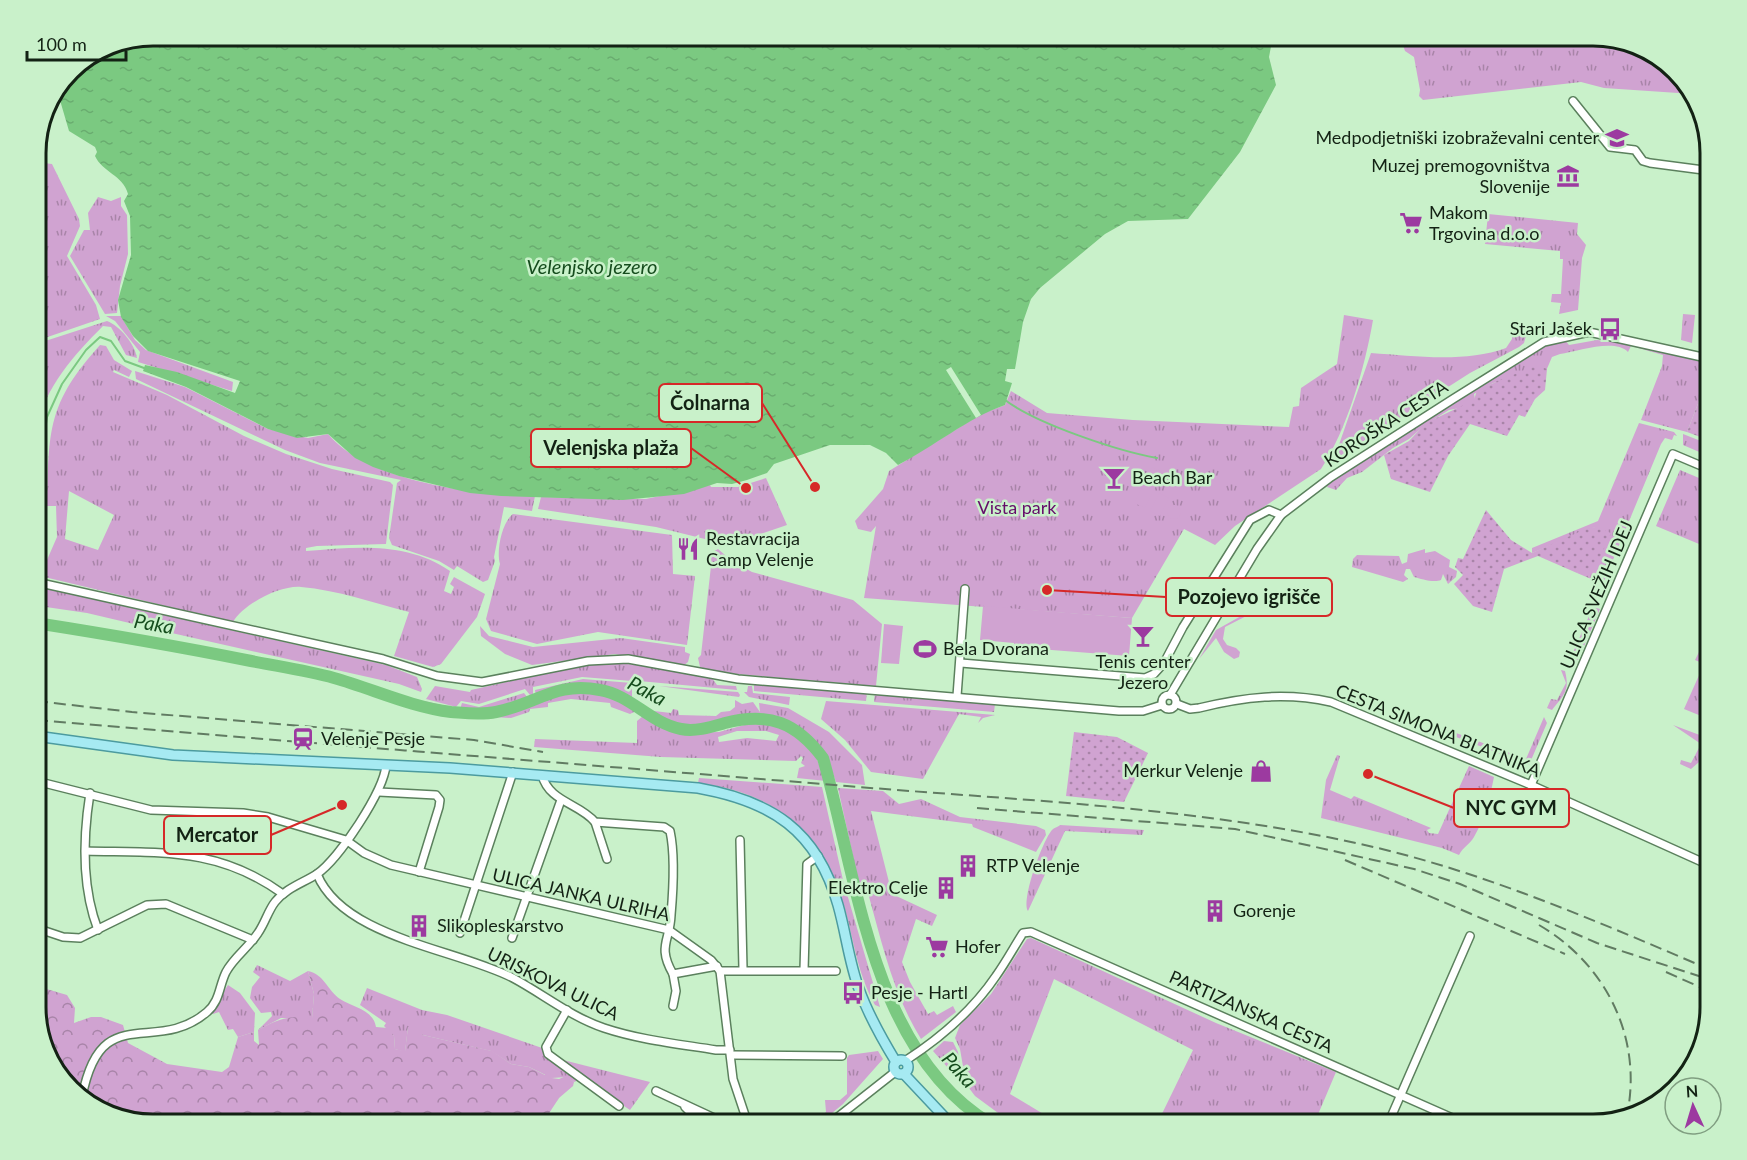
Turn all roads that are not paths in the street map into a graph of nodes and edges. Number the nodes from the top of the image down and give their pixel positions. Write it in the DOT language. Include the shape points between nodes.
graph roads {
  1 [pos="1573,101"];
  2 [pos="1700,170"];
  3 [pos="1700,357"];
  4 [pos="1700,465"];
  5 [pos="1281,515"];
  6 [pos="47,584"];
  7 [pos="965,589"];
  8 [pos="961,663"];
  9 [pos="1170,695"];
  10 [pos="957,696"];
  11 [pos="1177,704"];
  12 [pos="1162,705"];
  13 [pos="47,738"];
  14 [pos="387,765"];
  15 [pos="513,772"];
  16 [pos="542,775"];
  17 [pos="47,783"];
  18 [pos="1531,785"];
  19 [pos="379,792"];
  20 [pos="90,793"];
  21 [pos="561,800"];
  22 [pos="595,822"];
  23 [pos="346,840"];
  24 [pos="740,840"];
  25 [pos="86,851"];
  26 [pos="818,856"];
  27 [pos="607,859"];
  28 [pos="1700,861"];
  29 [pos="419,872"];
  30 [pos="317,874"];
  31 [pos="475,885"];
  32 [pos="283,894"];
  33 [pos="526,897"];
  34 [pos="98,930"];
  35 [pos="669,930"];
  36 [pos="47,931"];
  37 [pos="460,933"];
  38 [pos="1470,936"];
  39 [pos="512,938"];
  40 [pos="253,940"];
  41 [pos="718,968"];
  42 [pos="743,969"];
  43 [pos="804,970"];
  44 [pos="836,970"];
  45 [pos="673,974"];
  46 [pos="673,1006"];
  47 [pos="567,1010"];
  48 [pos="731,1053"];
  49 [pos="842,1056"];
  50 [pos="903,1065"];
  51 [pos="85,1088"];
  52 [pos="656,1091"];
  53 [pos="1400,1096"];
  54 [pos="684,1105"];
  55 [pos="619,1106"];
  56 [pos="693,1114"];
  57 [pos="704,1114"];
  58 [pos="744,1114"];
  59 [pos="842,1114"];
  60 [pos="943,1114"];
  61 [pos="1392,1114"];
  62 [pos="1442,1114"];
  1 -- 2 [label="street" via="1610,147 1635,150 1643,161 1650,163"];
  3 -- 5 [label="street, KOROŠKA CESTA" via="1589,332 1544,342 1363,456"];
  4 -- 18 [label="street, ULICA SVEŽIH IDEJ" via="1672,454"];
  5 -- 8 [label="street" via="1269,510 1250,520 1154,674 1145,678"];
  5 -- 9 [label="street, KOROŠKA CESTA"];
  6 -- 10 [label="street" via="383,658 437,675 482,682 588,661 628,659 738,679"];
  7 -- 8 [label="street"];
  8 -- 10 [label="street"];
  9 -- 11 [label="street"];
  9 -- 12 [label="street" via="1163,698"];
  10 -- 12 [label="street" via="1119,711 1143,711"];
  11 -- 12 [label="street" via="1170,710"];
  11 -- 18 [label="street, CESTA SIMONA BLATNIKA" via="1190,709 1262,695 1312,698 1350,709"];
  13 -- 14 [label="main road" via="173,755"];
  14 -- 15 [label="main road"];
  14 -- 19 [label="street"];
  15 -- 16 [label="main road"];
  15 -- 31 [label="street"];
  16 -- 21 [label="street" via="548,788"];
  16 -- 26 [label="main road" via="732,794 780,816"];
  17 -- 20 [label="street, ULICA JANKA ULRIHA"];
  18 -- 28 [label="street, CESTA SIMONA BLATNIKA"];
  19 -- 23 [label="street"];
  19 -- 29 [label="street" via="429,794 438,798 439,807"];
  20 -- 23 [label="street, ULICA JANKA ULRIHA" via="151,810 252,814"];
  20 -- 25 [label="street"];
  21 -- 22 [label="street" via="587,813"];
  21 -- 33 [label="street"];
  22 -- 27 [label="street"];
  22 -- 35 [label="street" via="663,827 670,831"];
  23 -- 29 [label="street, ULICA JANKA ULRIHA" via="377,860"];
  23 -- 30 [label="street"];
  24 -- 42 [label="street"];
  25 -- 32 [label="street" via="203,857 251,873"];
  25 -- 34 [label="street" via="90,898"];
  26 -- 43 [label="street" via="807,864"];
  26 -- 50 [label="main road" via="838,904 859,990"];
  29 -- 31 [label="street, ULICA JANKA ULRIHA"];
  30 -- 32 [label="street"];
  30 -- 47 [label="street, URISKOVA ULICA" via="321,886 334,900 377,928 485,966"];
  31 -- 33 [label="street, ULICA JANKA ULRIHA"];
  31 -- 37 [label="street"];
  32 -- 40 [label="street"];
  33 -- 35 [label="street, ULICA JANKA ULRIHA"];
  33 -- 39 [label="street"];
  34 -- 36 [label="street" via="80,938"];
  34 -- 40 [label="street" via="147,905 166,904"];
  35 -- 41 [label="street, ULICA JANKA ULRIHA"];
  35 -- 45 [label="street" via="664,948"];
  38 -- 53 [label="street"];
  40 -- 51 [label="street" via="231,964 216,1002 201,1016 171,1028 121,1035 106,1043 95,1058"];
  41 -- 42 [label="street"];
  41 -- 45 [label="street"];
  41 -- 48 [label="street"];
  42 -- 43 [label="street"];
  43 -- 44 [label="street"];
  45 -- 46 [label="street"];
  47 -- 48 [label="street, URISKOVA ULICA" via="623,1034"];
  47 -- 55 [label="street" via="546,1047 548,1054"];
  48 -- 49 [label="street, URISKOVA ULICA"];
  48 -- 58 [label="street" via="736,1094"];
  50 -- 53 [label="street, PARTIZANSKA CESTA" via="973,1004 995,978 1023,933 1031,932"];
  50 -- 59 [label="street"];
  50 -- 60 [label="main road"];
  52 -- 54 [label="street"];
  53 -- 61 [label="street"];
  53 -- 62 [label="street, PARTIZANSKA CESTA"];
  54 -- 56 [label="street"];
  54 -- 57 [label="street"];
}
